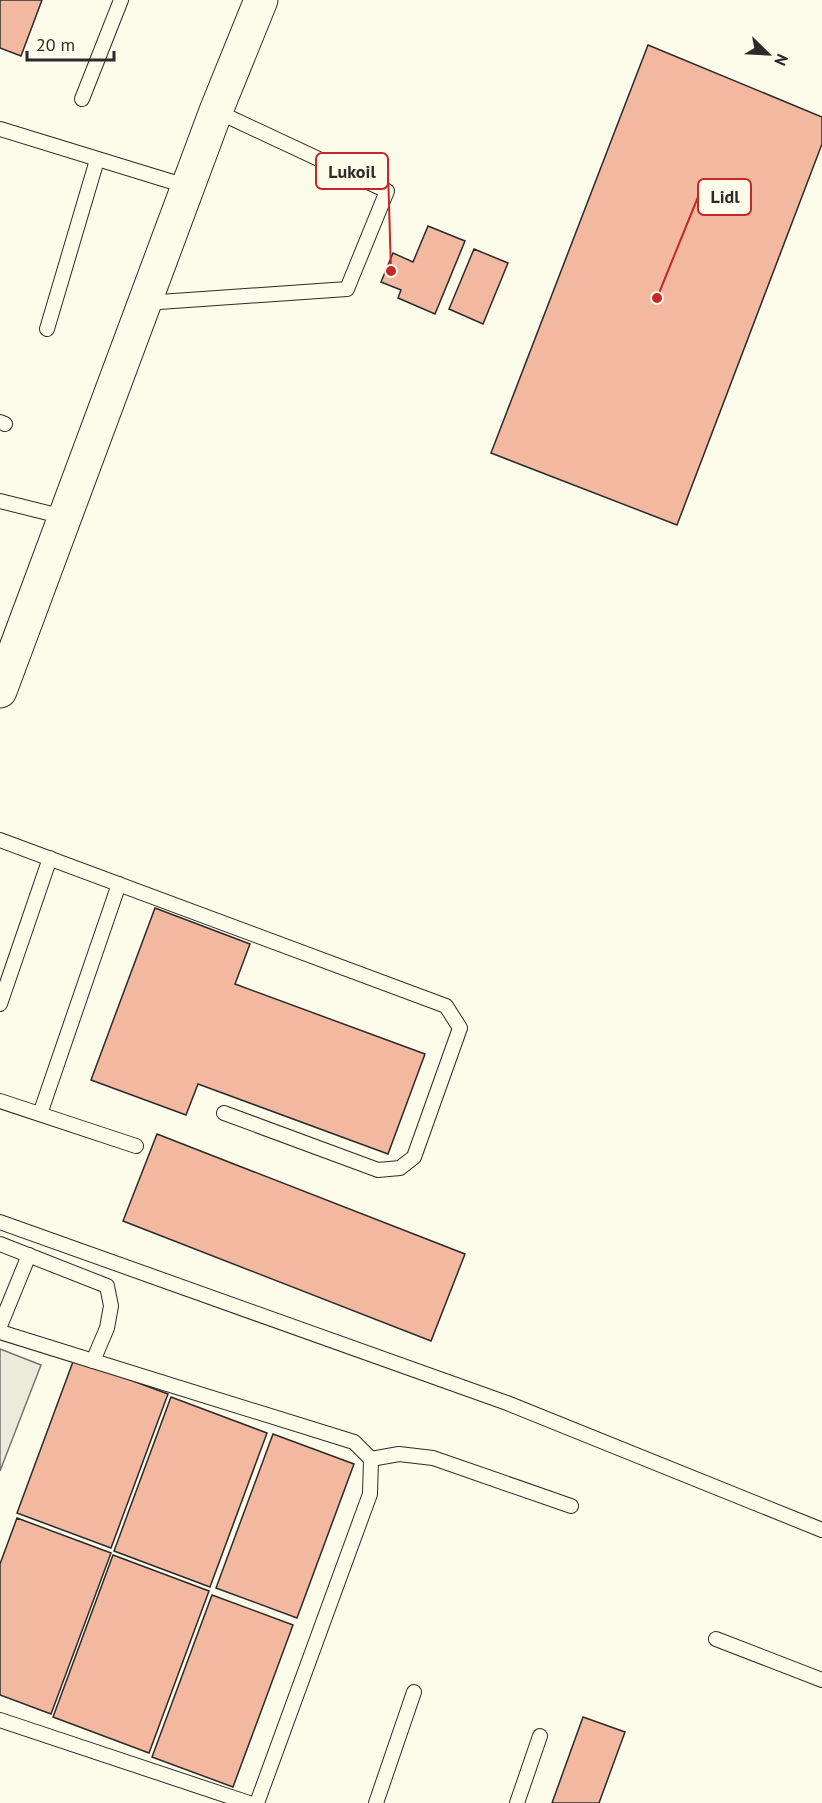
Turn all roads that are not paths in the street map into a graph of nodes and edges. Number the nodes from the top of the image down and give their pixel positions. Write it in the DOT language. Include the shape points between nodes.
graph roads {
  1 [pos="121,0"];
  2 [pos="261,0"];
  3 [pos="82,99"];
  4 [pos="216,111"];
  5 [pos="1,134"];
  6 [pos="97,160"];
  7 [pos="189,187"];
  8 [pos="145,303"];
  9 [pos="46,328"];
  10 [pos="0,501"];
  11 [pos="64,517"];
  12 [pos="0,691"];
  13 [pos="0,840"];
  14 [pos="50,858"];
  15 [pos="119,884"];
  16 [pos="0,1004"];
  17 [pos="0,1101"];
  18 [pos="224,1113"];
  19 [pos="40,1114"];
  20 [pos="136,1146"];
  21 [pos="0,1222"];
  22 [pos="0,1244"];
  23 [pos="29,1255"];
  24 [pos="0,1326"];
  25 [pos="0,1332"];
  26 [pos="93,1361"];
  27 [pos="371,1459"];
  28 [pos="571,1506"];
  29 [pos="822,1530"];
  30 [pos="716,1639"];
  31 [pos="822,1680"];
  32 [pos="414,1692"];
  33 [pos="0,1720"];
  34 [pos="540,1736"];
  35 [pos="249,1803"];
  36 [pos="257,1803"];
  37 [pos="376,1803"];
  38 [pos="517,1803"];
  1 -- 3 [label="lane"];
  2 -- 4 [label="main road"];
  4 -- 7 [label="main road"];
  4 -- 8 [label="lane" via="387,191 347,289"];
  5 -- 6 [label="lane"];
  6 -- 7 [label="lane"];
  6 -- 9 [label="lane"];
  7 -- 8 [label="main road"];
  8 -- 11 [label="main road"];
  10 -- 11 [label="lane"];
  11 -- 12 [label="main road"];
  13 -- 14 [label="lane"];
  14 -- 15 [label="lane"];
  14 -- 16 [label="lane"];
  15 -- 18 [label="lane" via="446,1006 460,1028 414,1156 400,1168 378,1170"];
  15 -- 19 [label="lane"];
  17 -- 19 [label="lane"];
  19 -- 20 [label="lane"];
  21 -- 29 [label="lane" via="507,1403"];
  22 -- 23 [label="lane"];
  23 -- 24 [label="lane"];
  23 -- 26 [label="lane" via="107,1286 111,1306 107,1328"];
  25 -- 26 [label="lane"];
  26 -- 27 [label="lane" via="354,1442"];
  27 -- 28 [label="lane" via="399,1454 433,1458"];
  27 -- 36 [label="lane" via="370,1494"];
  30 -- 31 [label="lane"];
  32 -- 37 [label="lane"];
  33 -- 35 [label="lane"];
  34 -- 38 [label="lane"];
}
